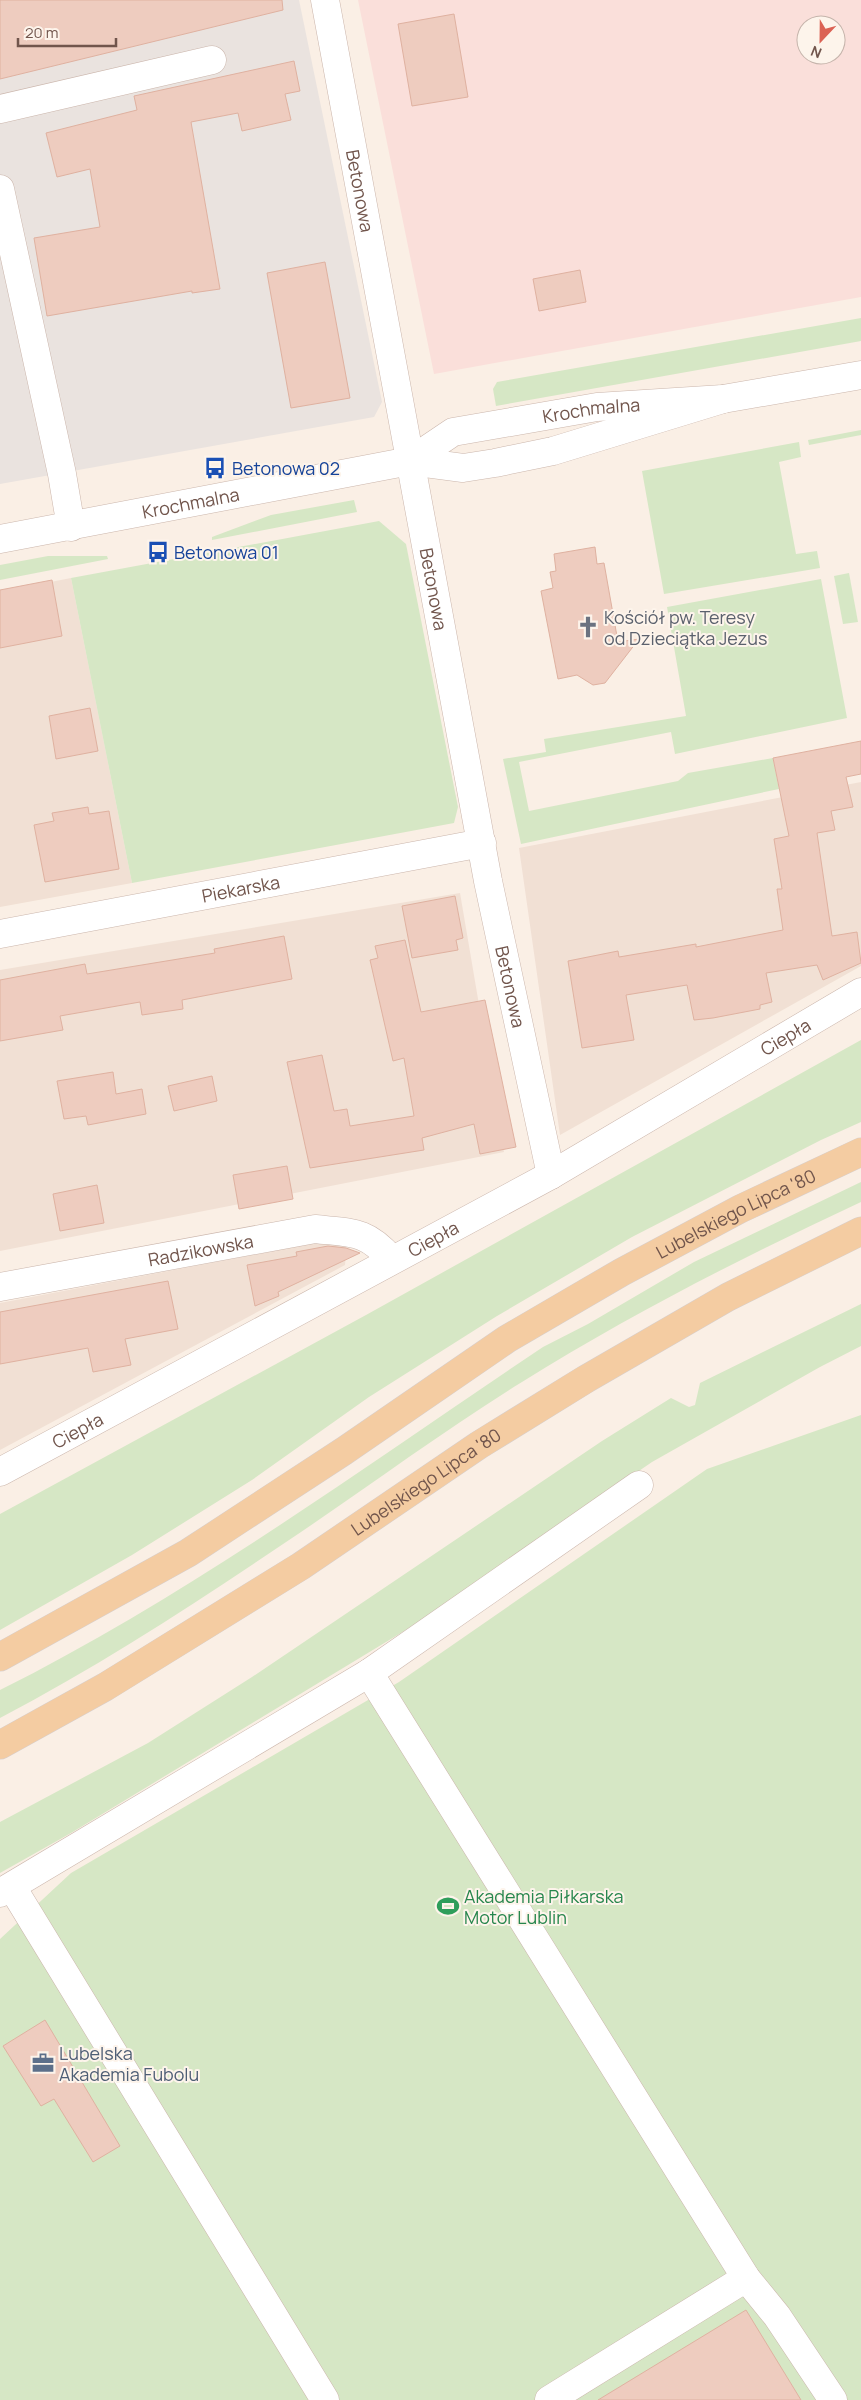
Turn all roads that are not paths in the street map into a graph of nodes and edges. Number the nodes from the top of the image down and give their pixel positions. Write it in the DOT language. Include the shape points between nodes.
graph roads {
  1 [pos="325,0"];
  2 [pos="212,60"];
  3 [pos="0,109"];
  4 [pos="0,189"];
  5 [pos="861,375"];
  6 [pos="723,399"];
  7 [pos="410,461"];
  8 [pos="71,527"];
  9 [pos="0,539"];
  10 [pos="482,843"];
  11 [pos="0,934"];
  12 [pos="861,992"];
  13 [pos="861,1152"];
  14 [pos="551,1175"];
  15 [pos="861,1231"];
  16 [pos="391,1260"];
  17 [pos="0,1287"];
  18 [pos="0,1472"];
  19 [pos="639,1485"];
  20 [pos="0,1657"];
  21 [pos="369,1674"];
  22 [pos="0,1745"];
  23 [pos="6,1890"];
  24 [pos="746,2278"];
  25 [pos="325,2400"];
  26 [pos="549,2400"];
  27 [pos="833,2400"];
  1 -- 7 [label="street, Betonowa"];
  2 -- 3 [label="street"];
  4 -- 8 [label="street"];
  5 -- 6 [label="street, Krochmalna"];
  6 -- 7 [label="street, Krochmalna" via="597,439 504,461 463,468"];
  6 -- 7 [label="street, Krochmalna" via="597,406 453,432"];
  7 -- 8 [label="street, Krochmalna"];
  7 -- 10 [label="street, Betonowa"];
  8 -- 9 [label="street, Krochmalna"];
  10 -- 11 [label="street, Piekarska"];
  10 -- 14 [label="street, Betonowa"];
  12 -- 14 [label="street, Ciepła"];
  13 -- 20 [label="main road, Lubelskiego Lipca '80" via="740,1209 507,1339 188,1553"];
  14 -- 16 [label="street, Ciepła"];
  15 -- 22 [label="main road, Lubelskiego Lipca '80" via="728,1296 586,1379 479,1445 293,1571 105,1688"];
  16 -- 17 [label="street, Radzikowska" via="377,1243 355,1233 316,1229"];
  16 -- 18 [label="street, Ciepła"];
  19 -- 21 [label="street"];
  21 -- 23 [label="street"];
  21 -- 24 [label="street"];
  23 -- 25 [label="street"];
  24 -- 26 [label="street"];
  24 -- 27 [label="street" via="777,2316"];
}
